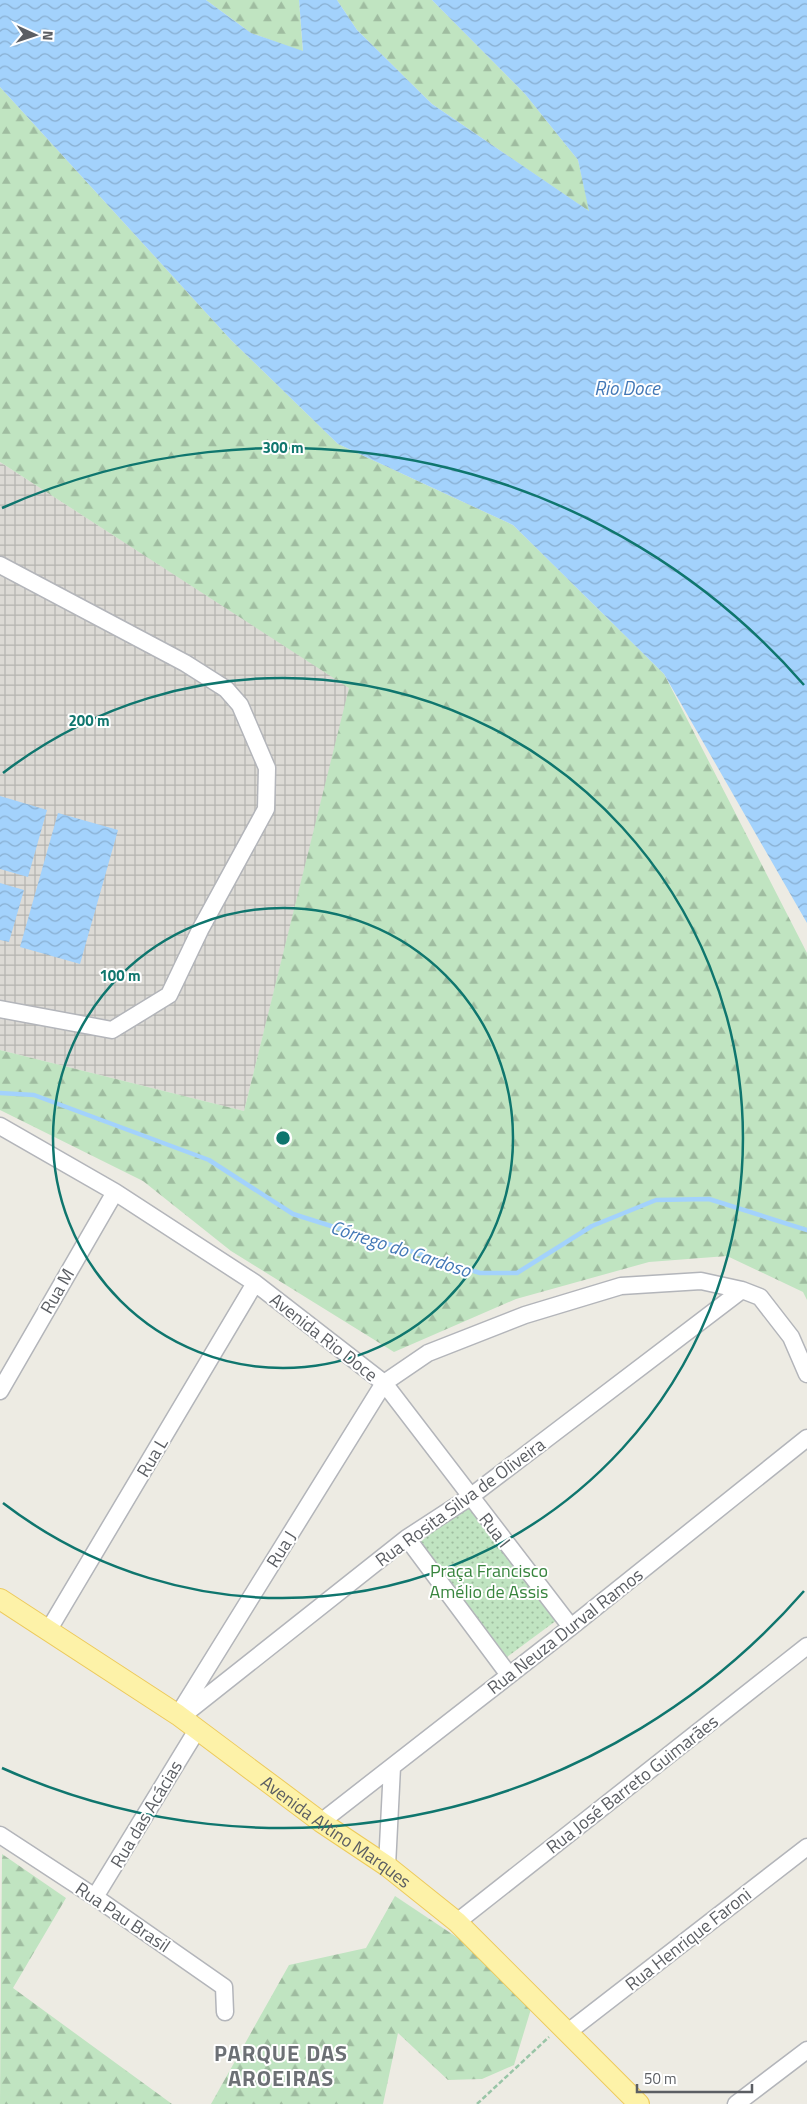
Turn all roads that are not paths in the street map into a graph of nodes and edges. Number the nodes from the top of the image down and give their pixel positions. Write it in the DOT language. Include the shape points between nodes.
graph roads {
  1 [pos="0,565"];
  2 [pos="0,1008"];
  3 [pos="0,1126"];
  4 [pos="115,1192"];
  5 [pos="255,1283"];
  6 [pos="742,1290"];
  7 [pos="807,1374"];
  8 [pos="384,1383"];
  9 [pos="0,1391"];
  10 [pos="807,1438"];
  11 [pos="470,1497"];
  12 [pos="407,1538"];
  13 [pos="0,1599"];
  14 [pos="572,1627"];
  15 [pos="48,1632"];
  16 [pos="807,1646"];
  17 [pos="509,1675"];
  18 [pos="180,1716"];
  19 [pos="197,1730"];
  20 [pos="392,1767"];
  21 [pos="321,1822"];
  22 [pos="0,1835"];
  23 [pos="807,1847"];
  24 [pos="387,1866"];
  25 [pos="96,1898"];
  26 [pos="457,1922"];
  27 [pos="225,2012"];
  28 [pos="565,2028"];
  29 [pos="807,2050"];
  30 [pos="639,2104"];
  31 [pos="736,2104"];
  1 -- 2 [label="street" via="185,663 226,689 240,705 267,768 266,808 169,995 112,1030"];
  3 -- 4 [label="street, Avenida Rio Doce"];
  4 -- 5 [label="street, Avenida Rio Doce"];
  4 -- 9 [label="street, Rua M"];
  5 -- 8 [label="street, Avenida Rio Doce"];
  5 -- 15 [label="street, Rua L"];
  6 -- 7 [label="street, Avenida Rio Doce" via="760,1297 791,1337"];
  6 -- 8 [label="street, Avenida Rio Doce" via="700,1281 621,1286 525,1315 428,1353"];
  6 -- 11 [label="street, Rua Rosita Silva de Oliveira"];
  8 -- 11 [label="street, Rua I"];
  8 -- 18 [label="street, Rua J"];
  10 -- 14 [label="street, Rua Neuza Durval Ramos"];
  11 -- 12 [label="street, Rua Rosita Silva de Oliveira"];
  11 -- 14 [label="street, Rua I"];
  12 -- 17 [label="street"];
  12 -- 18 [label="street, Rua Rosita Silva de Oliveira"];
  13 -- 15 [label="main road, Avenida Altino Marques"];
  14 -- 17 [label="street, Rua Neuza Durval Ramos"];
  15 -- 18 [label="main road, Avenida Altino Marques"];
  16 -- 26 [label="street, Rua José Barreto Guimarães"];
  17 -- 20 [label="street, Rua Neuza Durval Ramos"];
  18 -- 19 [label="main road, Avenida Altino Marques"];
  19 -- 21 [label="main road, Avenida Altino Marques"];
  19 -- 25 [label="street, Rua das Acácias"];
  20 -- 21 [label="street, Rua Neuza Durval Ramos"];
  20 -- 24 [label="street"];
  21 -- 24 [label="main road, Avenida Altino Marques"];
  22 -- 25 [label="street, Rua Pau Brasil"];
  23 -- 28 [label="street, Rua Henrique Faroni"];
  24 -- 26 [label="main road, Avenida Altino Marques"];
  25 -- 27 [label="street, Rua Pau Brasil" via="224,1987"];
  26 -- 28 [label="main road, Avenida Altino Marques"];
  28 -- 30 [label="main road, Avenida Altino Marques"];
  29 -- 31 [label="street"];
}
